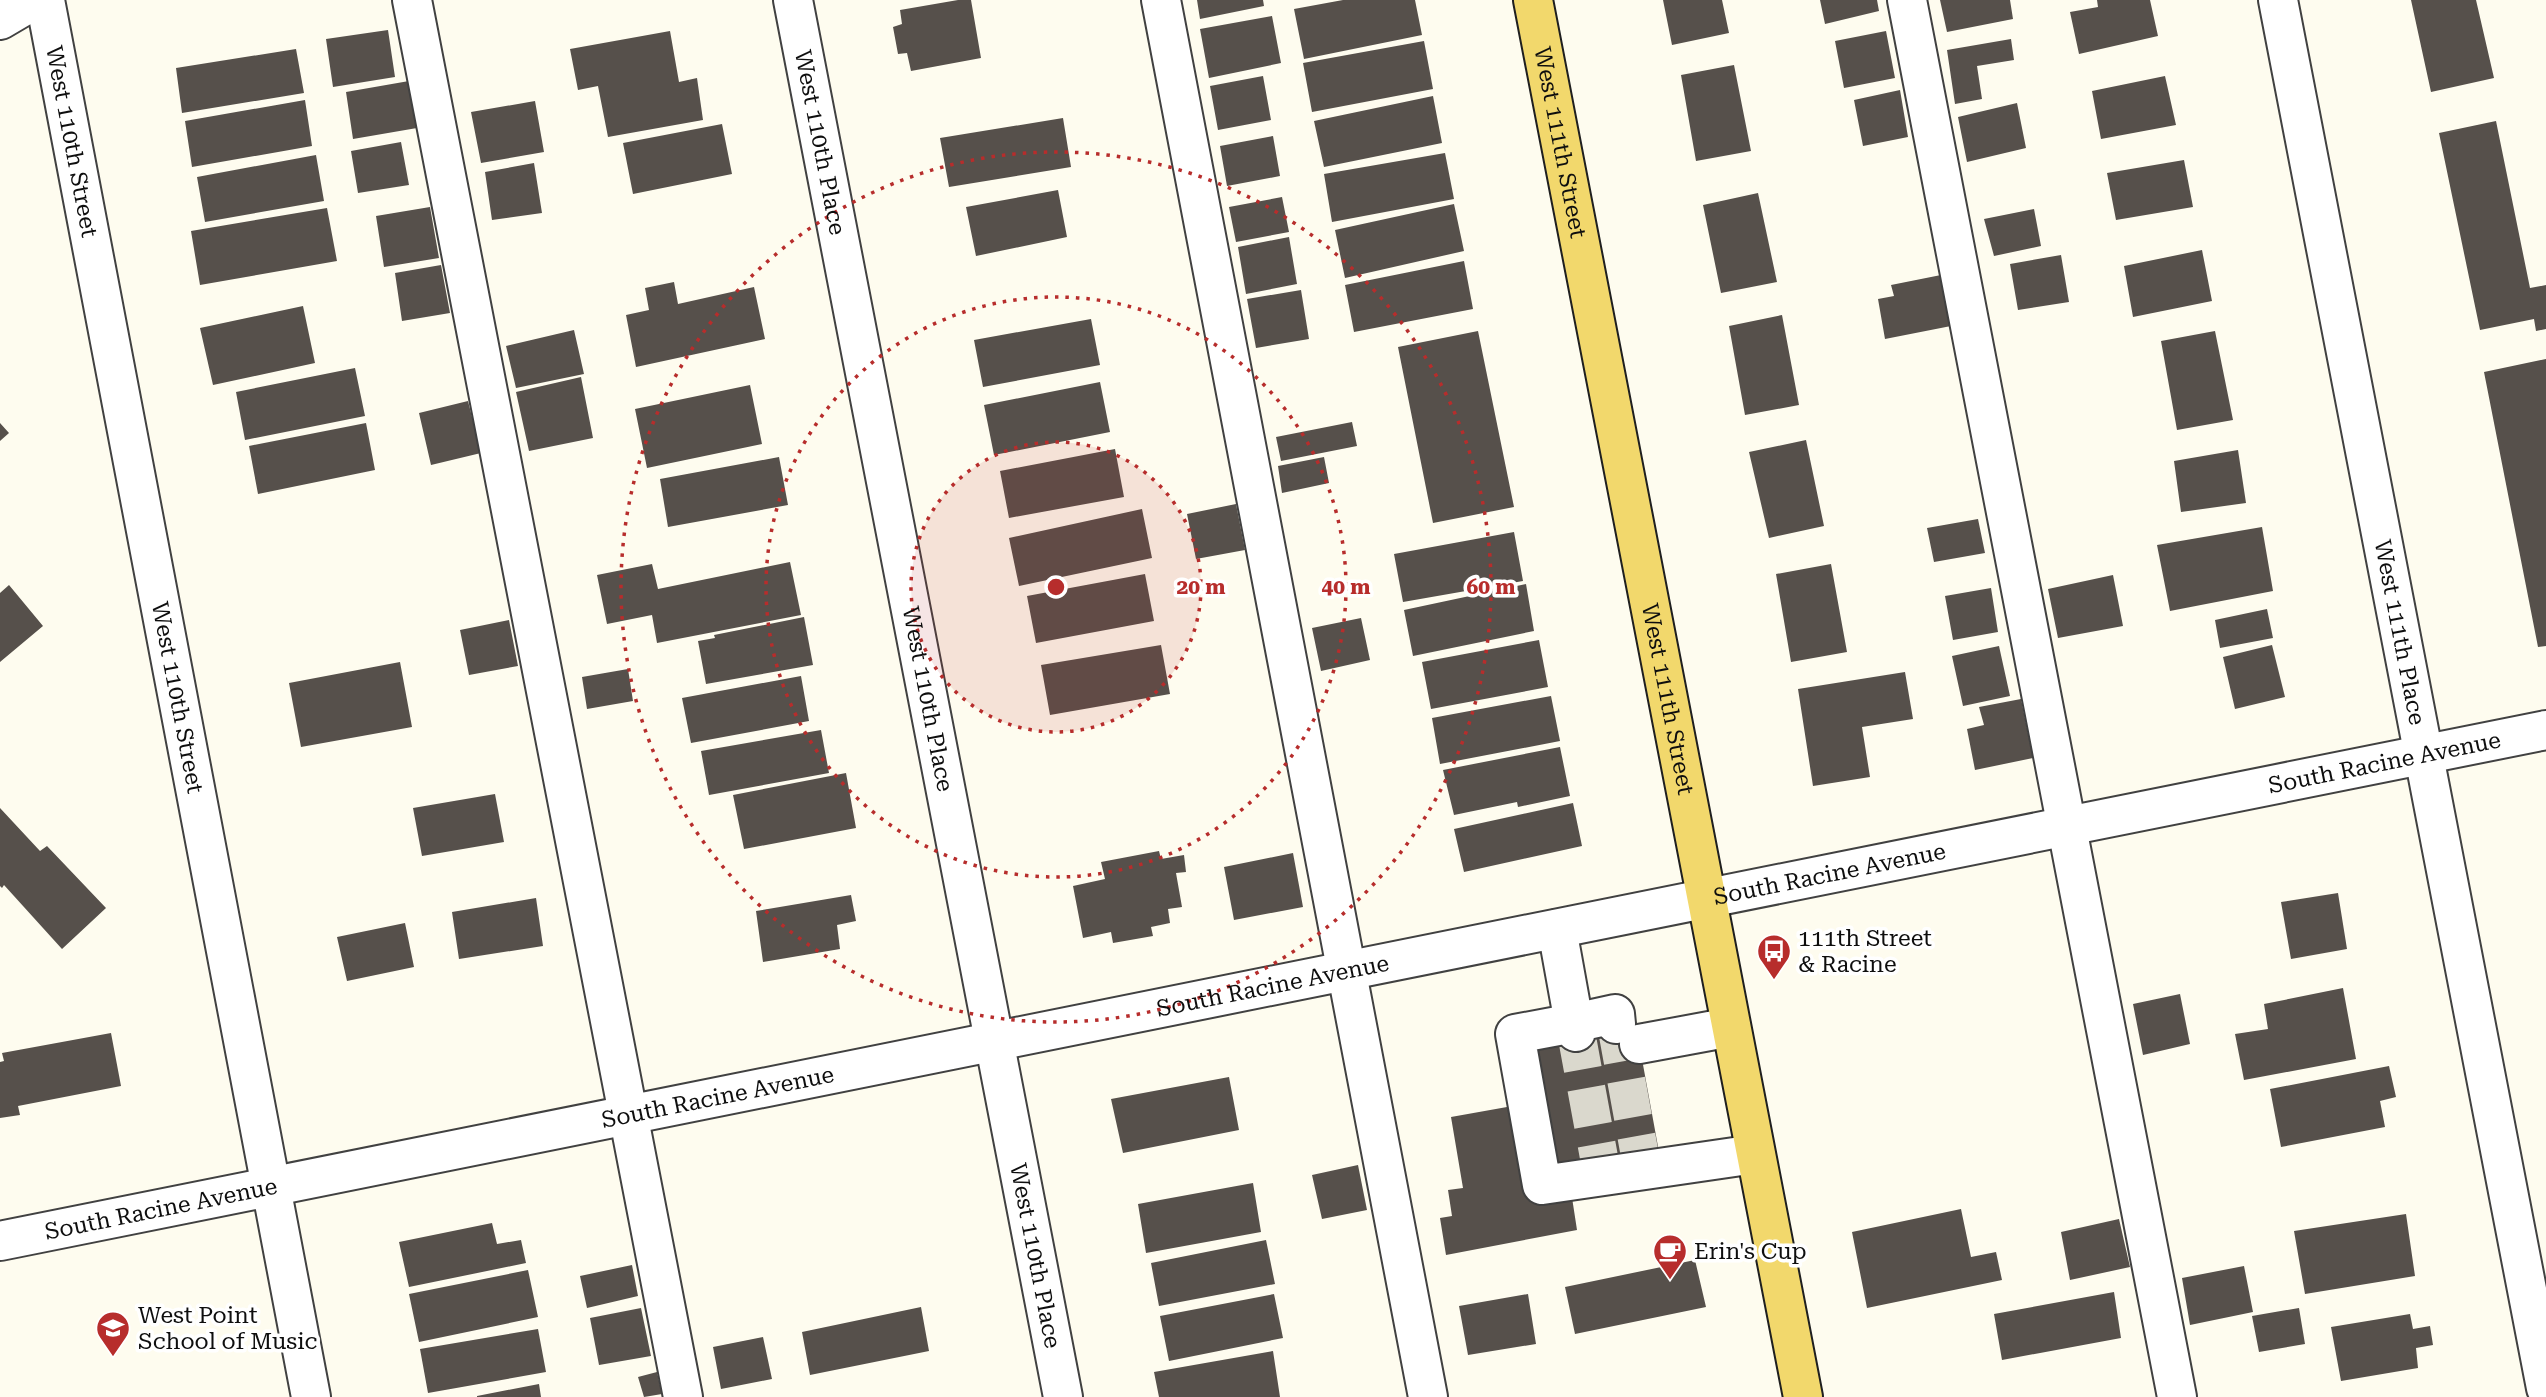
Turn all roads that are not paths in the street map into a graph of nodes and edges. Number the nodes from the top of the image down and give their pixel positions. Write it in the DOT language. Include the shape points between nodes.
graph roads {
  1 [pos="34,0"];
  2 [pos="45,0"];
  3 [pos="412,0"];
  4 [pos="793,0"];
  5 [pos="1161,0"];
  6 [pos="1533,0"];
  7 [pos="1907,0"];
  8 [pos="2278,0"];
  9 [pos="0,20"];
  10 [pos="2546,730"];
  11 [pos="2424,755"];
  12 [pos="2067,826"];
  13 [pos="1706,898"];
  14 [pos="1557,929"];
  15 [pos="1347,971"];
  16 [pos="1575,1027"];
  17 [pos="1731,1027"];
  18 [pos="994,1042"];
  19 [pos="628,1115"];
  20 [pos="1755,1154"];
  21 [pos="270,1187"];
  22 [pos="0,1241"];
  23 [pos="2546,1388"];
  24 [pos="311,1397"];
  25 [pos="683,1397"];
  26 [pos="1063,1397"];
  27 [pos="1429,1397"];
  28 [pos="1803,1397"];
  29 [pos="2177,1397"];
  1 -- 9 [label="street"];
  2 -- 21 [label="street, West 110th Street"];
  3 -- 19 [label="street"];
  4 -- 18 [label="street, West 110th Place"];
  5 -- 15 [label="street"];
  6 -- 13 [label="main road, West 111th Street"];
  7 -- 12 [label="street"];
  8 -- 11 [label="street, West 111th Place"];
  10 -- 11 [label="street, South Racine Avenue"];
  11 -- 12 [label="street, South Racine Avenue"];
  11 -- 23 [label="street, West 111th Place"];
  12 -- 13 [label="street, South Racine Avenue"];
  12 -- 29 [label="street"];
  13 -- 14 [label="street, South Racine Avenue"];
  13 -- 17 [label="main road, West 111th Street"];
  14 -- 15 [label="street, South Racine Avenue"];
  14 -- 16 [label="street"];
  15 -- 18 [label="street, South Racine Avenue"];
  15 -- 27 [label="street"];
  16 -- 17 [label="street" via="1615,1014 1628,1034"];
  16 -- 20 [label="street" via="1515,1034 1542,1185 1642,1163"];
  17 -- 20 [label="main road, West 111th Street"];
  18 -- 19 [label="street, South Racine Avenue"];
  18 -- 26 [label="street, West 110th Place"];
  19 -- 21 [label="street, South Racine Avenue"];
  19 -- 25 [label="street"];
  20 -- 28 [label="main road, West 111th Street"];
  21 -- 22 [label="street, South Racine Avenue"];
  21 -- 24 [label="street, West 110th Street"];
}
